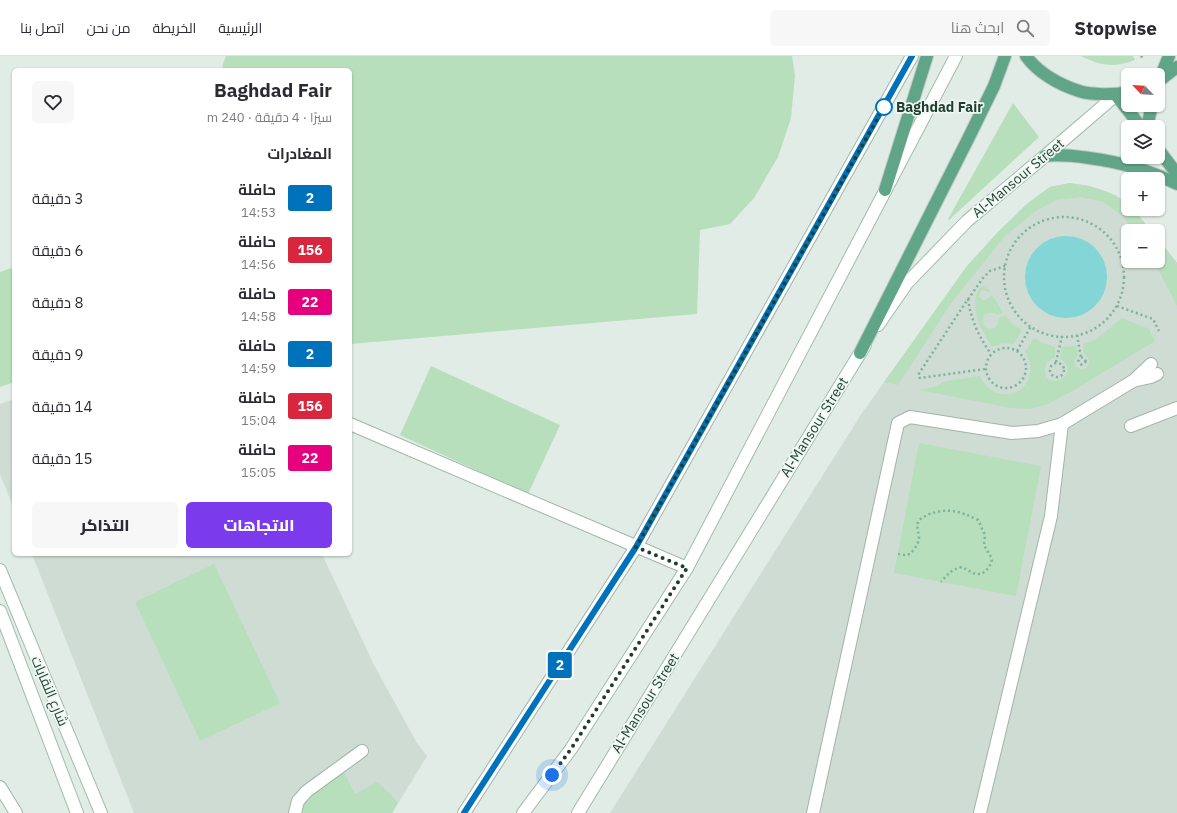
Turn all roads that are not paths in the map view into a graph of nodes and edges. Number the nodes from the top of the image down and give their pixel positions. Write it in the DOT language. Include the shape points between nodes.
graph roads {
  1 [pos="912,56"];
  2 [pos="927,56"];
  3 [pos="956,56"];
  4 [pos="1005,56"];
  5 [pos="1026,56"];
  6 [pos="1169,56"];
  7 [pos="1177,67"];
  8 [pos="1164,68"];
  9 [pos="1165,76"];
  10 [pos="1121,93"];
  11 [pos="1116,94"];
  12 [pos="1136,120"];
  13 [pos="1046,156"];
  14 [pos="1165,158"];
  15 [pos="1177,174"];
  16 [pos="1177,184"];
  17 [pos="885,190"];
  18 [pos="860,353"];
  19 [pos="1154,369"];
  20 [pos="1177,408"];
  21 [pos="1062,424"];
  22 [pos="352,425"];
  23 [pos="1131,426"];
  24 [pos="636,547"];
  25 [pos="687,568"];
  26 [pos="0,570"];
  27 [pos="0,611"];
  28 [pos="362,751"];
  29 [pos="0,788"];
  30 [pos="16,813"];
  31 [pos="77,813"];
  32 [pos="101,813"];
  33 [pos="295,813"];
  34 [pos="464,813"];
  35 [pos="523,813"];
  36 [pos="578,813"];
  37 [pos="813,813"];
  38 [pos="980,813"];
  1 -- 24 [label="main road"];
  2 -- 17 [label="main road"];
  3 -- 17 [label="main road"];
  4 -- 18 [label="main road" via="994,86"];
  5 -- 11 [label="main road" via="1053,80 1080,92"];
  6 -- 8 [label="main road"];
  7 -- 9 [label="main road"];
  10 -- 11 [label="main road"];
  11 -- 12 [label="main road"];
  11 -- 13 [label="main road, Al-Mansour Street"];
  13 -- 16 [label="main road" via="1056,154 1111,161 1138,168"];
  13 -- 18 [label="main road, Al-Mansour Street" via="967,221 907,282"];
  14 -- 15 [label="main road"];
  17 -- 25 [label="main road"];
  18 -- 36 [label="main road, Al-Mansour Street"];
  19 -- 21 [label="main road" via="1151,377 1134,380"];
  20 -- 23 [label="main road"];
  21 -- 37 [label="main road" via="1038,431 1012,433 910,417 898,423"];
  21 -- 38 [label="main road" via="1052,516"];
  22 -- 24 [label="main road"];
  24 -- 25 [label="main road"];
  24 -- 34 [label="main road"];
  25 -- 35 [label="main road" via="571,749"];
  26 -- 32 [label="main road, شارع النقابات"];
  27 -- 31 [label="main road, شارع النقابات"];
  28 -- 33 [label="main road" via="307,791 298,801"];
  29 -- 30 [label="main road"];
}
